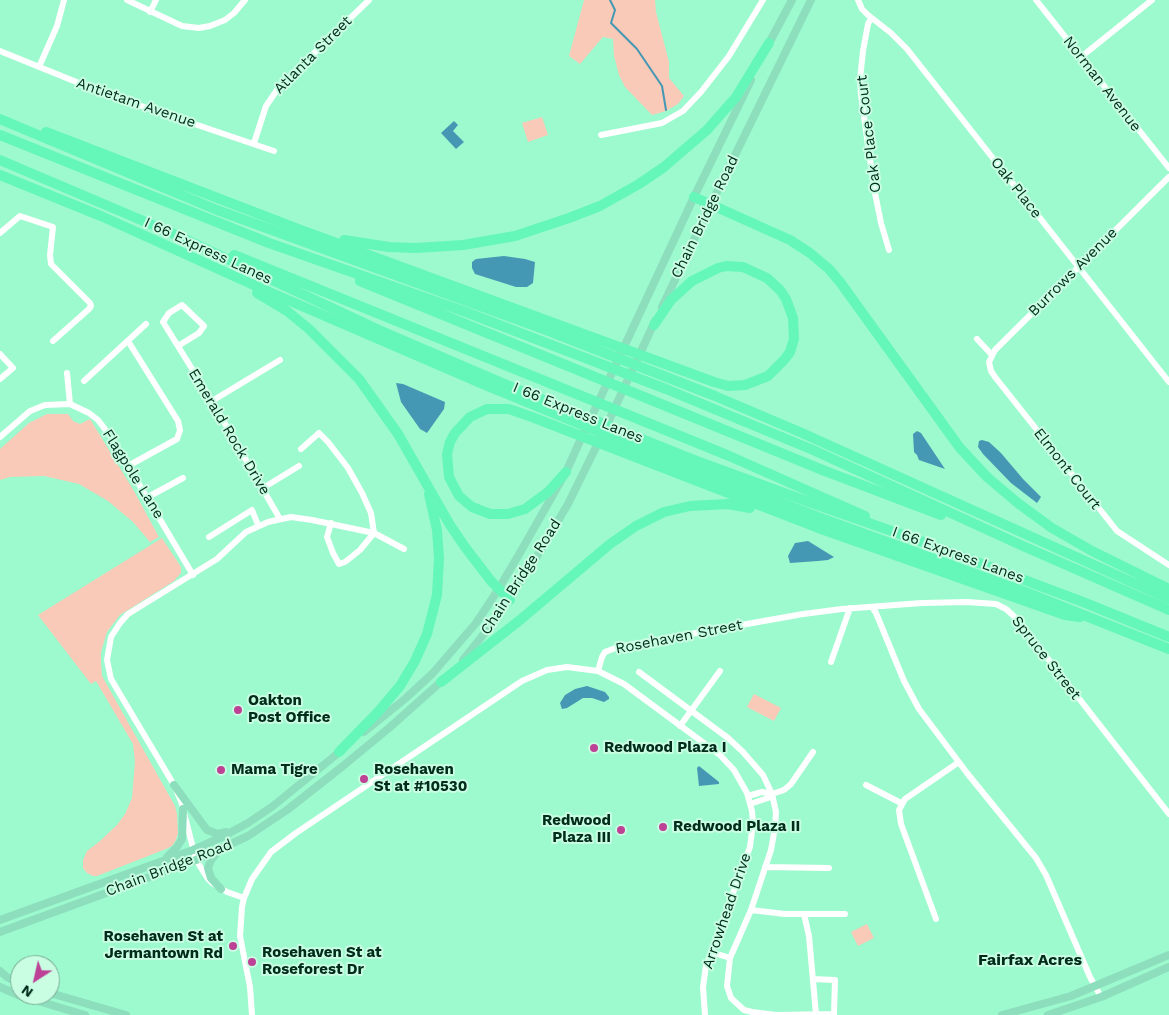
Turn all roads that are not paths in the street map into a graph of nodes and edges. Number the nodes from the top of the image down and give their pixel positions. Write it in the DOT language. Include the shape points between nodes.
graph roads {
  1 [pos="64,0"];
  2 [pos="126,0"];
  3 [pos="156,0"];
  4 [pos="245,0"];
  5 [pos="763,0"];
  6 [pos="792,0"];
  7 [pos="811,0"];
  8 [pos="858,0"];
  9 [pos="1036,0"];
  10 [pos="1152,0"];
  11 [pos="367,1"];
  12 [pos="150,12"];
  13 [pos="871,18"];
  14 [pos="769,43"];
  15 [pos="0,51"];
  16 [pos="1080,57"];
  17 [pos="39,67"];
  18 [pos="0,115"];
  19 [pos="0,119"];
  20 [pos="0,135"];
  21 [pos="601,135"];
  22 [pos="254,143"];
  23 [pos="274,151"];
  24 [pos="0,160"];
  25 [pos="1169,168"];
  26 [pos="0,175"];
  27 [pos="1169,177"];
  28 [pos="694,197"];
  29 [pos="711,204"];
  30 [pos="298,228"];
  31 [pos="0,233"];
  32 [pos="174,234"];
  33 [pos="270,243"];
  34 [pos="889,250"];
  35 [pos="195,258"];
  36 [pos="1078,267"];
  37 [pos="146,324"];
  38 [pos="654,325"];
  39 [pos="978,340"];
  40 [pos="53,341"];
  41 [pos="128,341"];
  42 [pos="178,346"];
  43 [pos="0,354"];
  44 [pos="992,354"];
  45 [pos="280,360"];
  46 [pos="635,364"];
  47 [pos="67,373"];
  48 [pos="0,379"];
  49 [pos="603,380"];
  50 [pos="84,381"];
  51 [pos="1169,382"];
  52 [pos="624,389"];
  53 [pos="212,400"];
  54 [pos="598,403"];
  55 [pos="70,404"];
  56 [pos="614,410"];
  57 [pos="0,436"];
  58 [pos="301,449"];
  59 [pos="128,466"];
  60 [pos="299,466"];
  61 [pos="566,472"];
  62 [pos="422,474"];
  63 [pos="183,478"];
  64 [pos="263,488"];
  65 [pos="148,497"];
  66 [pos="280,519"];
  67 [pos="331,524"];
  68 [pos="258,526"];
  69 [pos="824,530"];
  70 [pos="374,533"];
  71 [pos="209,537"];
  72 [pos="923,542"];
  73 [pos="1023,546"];
  74 [pos="404,549"];
  75 [pos="1169,565"];
  76 [pos="193,575"];
  77 [pos="1169,589"];
  78 [pos="498,590"];
  79 [pos="1169,599"];
  80 [pos="510,600"];
  81 [pos="872,607"];
  82 [pos="850,608"];
  83 [pos="1169,610"];
  84 [pos="1097,619"];
  85 [pos="1169,637"];
  86 [pos="1169,649"];
  87 [pos="831,662"];
  88 [pos="598,671"];
  89 [pos="720,671"];
  90 [pos="639,672"];
  91 [pos="441,682"];
  92 [pos="691,711"];
  93 [pos="680,726"];
  94 [pos="339,752"];
  95 [pos="813,752"];
  96 [pos="959,762"];
  97 [pos="866,784"];
  98 [pos="174,785"];
  99 [pos="772,794"];
  100 [pos="748,796"];
  101 [pos="901,803"];
  102 [pos="750,804"];
  103 [pos="183,809"];
  104 [pos="1169,814"];
  105 [pos="240,828"];
  106 [pos="222,849"];
  107 [pos="193,850"];
  108 [pos="163,860"];
  109 [pos="196,860"];
  110 [pos="765,867"];
  111 [pos="829,868"];
  112 [pos="221,889"];
  113 [pos="244,898"];
  114 [pos="751,910"];
  115 [pos="804,914"];
  116 [pos="845,914"];
  117 [pos="936,919"];
  118 [pos="0,920"];
  119 [pos="0,932"];
  120 [pos="711,952"];
  121 [pos="1169,955"];
  122 [pos="730,958"];
  123 [pos="1169,967"];
  124 [pos="0,971"];
  125 [pos="10,979"];
  126 [pos="813,979"];
  127 [pos="0,987"];
  128 [pos="1095,987"];
  129 [pos="60,996"];
  130 [pos="1101,997"];
  131 [pos="123,1014"];
  132 [pos="816,1014"];
  133 [pos="85,1015"];
  134 [pos="252,1015"];
  135 [pos="705,1015"];
  136 [pos="1002,1015"];
  137 [pos="1048,1015"];
  1 -- 17 [label="street" via="57,26"];
  2 -- 12 [label="street"];
  3 -- 12 [label="street"];
  4 -- 12 [label="street" via="224,20 203,28 182,26"];
  5 -- 21 [label="street" via="729,56 683,111 662,123"];
  6 -- 14 [label="main road, Chain Bridge Road"];
  7 -- 29 [label="main road, Chain Bridge Road"];
  8 -- 13 [label="street, Oak Place"];
  9 -- 16 [label="street, Norman Avenue"];
  10 -- 16 [label="street"];
  11 -- 22 [label="street, Atlanta Street" via="279,86 266,106"];
  13 -- 34 [label="street, Oak Place Court" via="863,50 861,95 874,188"];
  13 -- 36 [label="street, Oak Place" via="907,49"];
  14 -- 28 [label="main road, Chain Bridge Road"];
  14 -- 30 [label="highway" via="736,97 688,148 639,184 600,206 515,236 463,245 416,248 359,244"];
  15 -- 17 [label="street, Antietam Avenue"];
  16 -- 25 [label="street, Norman Avenue"];
  17 -- 22 [label="street, Antietam Avenue" via="106,94"];
  18 -- 30 [label="highway"];
  19 -- 46 [label="highway" via="217,210"];
  20 -- 33 [label="highway, I 66 Express Lanes"];
  22 -- 23 [label="street, Antietam Avenue"];
  24 -- 32 [label="highway, I 66 Express Lanes"];
  26 -- 35 [label="highway"];
  27 -- 36 [label="street, Burrows Avenue"];
  28 -- 29 [label="highway"];
  28 -- 49 [label="main road, Chain Bridge Road" via="626,341"];
  29 -- 38 [label="main road, Chain Bridge Road"];
  29 -- 77 [label="highway" via="790,240 829,269 960,448 993,483 1052,528"];
  30 -- 38 [label="highway" via="728,386 745,385 768,376 790,352 794,339 792,312 780,290 760,274 743,267 718,268 692,281 671,300"];
  31 -- 40 [label="street" via="20,216 53,227 51,264 90,303 89,310"];
  32 -- 54 [label="highway" via="217,248"];
  32 -- 72 [label="highway, I 66 Express Lanes" via="379,330 521,391 703,463"];
  33 -- 49 [label="highway"];
  33 -- 73 [label="highway, I 66 Express Lanes" via="481,318 666,389 813,450"];
  35 -- 62 [label="highway" via="226,279 287,311 330,348 372,395"];
  35 -- 84 [label="highway" via="484,385 646,451"];
  36 -- 44 [label="street, Burrows Avenue"];
  36 -- 51 [label="street, Oak Place"];
  37 -- 41 [label="street"];
  38 -- 46 [label="main road, Chain Bridge Road"];
  39 -- 44 [label="street"];
  41 -- 50 [label="street"];
  41 -- 59 [label="street" via="178,421 180,430 177,439"];
  42 -- 42 [label="street, Emerald Rock Drive" via="163,322 169,313 182,305 204,326"];
  42 -- 53 [label="street, Emerald Rock Drive"];
  43 -- 48 [label="street" via="13,368"];
  44 -- 75 [label="street, Elmont Court" via="990,366 995,377 1117,531"];
  45 -- 53 [label="street"];
  46 -- 52 [label="main road, Chain Bridge Road"];
  46 -- 79 [label="highway" via="802,433"];
  47 -- 55 [label="street"];
  49 -- 52 [label="highway"];
  49 -- 54 [label="main road, Chain Bridge Road"];
  52 -- 56 [label="main road, Chain Bridge Road"];
  52 -- 73 [label="highway" via="825,471"];
  53 -- 64 [label="street, Emerald Rock Drive"];
  54 -- 56 [label="highway"];
  54 -- 61 [label="main road, Chain Bridge Road"];
  55 -- 57 [label="street" via="39,407"];
  55 -- 59 [label="street, Flagpole Lane" via="98,420"];
  56 -- 72 [label="highway" via="727,455"];
  56 -- 80 [label="main road, Chain Bridge Road" via="553,530"];
  58 -- 70 [label="street" via="319,433 328,442 362,493 371,513"];
  59 -- 65 [label="street, Flagpole Lane"];
  60 -- 64 [label="street"];
  61 -- 69 [label="highway" via="548,492 525,509 508,514 490,514 472,508 459,496 449,477 447,454 455,433 470,417 488,409 509,409"];
  61 -- 78 [label="main road, Chain Bridge Road"];
  62 -- 78 [label="highway" via="450,525"];
  62 -- 94 [label="highway" via="434,515 439,558 438,588 431,620 415,661 400,686"];
  63 -- 65 [label="street"];
  64 -- 66 [label="street, Emerald Rock Drive"];
  65 -- 76 [label="street, Flagpole Lane"];
  66 -- 67 [label="street" via="298,517"];
  66 -- 68 [label="street"];
  67 -- 70 [label="street"];
  67 -- 70 [label="street" via="327,537 340,564 360,550"];
  68 -- 71 [label="street" via="252,510"];
  68 -- 76 [label="street"];
  69 -- 84 [label="highway" via="1065,615"];
  69 -- 91 [label="highway" via="754,508 728,504 690,506 664,512 610,544"];
  70 -- 74 [label="street"];
  72 -- 85 [label="highway, I 66 Express Lanes"];
  73 -- 83 [label="highway, I 66 Express Lanes"];
  76 -- 98 [label="street" via="124,618 113,632 107,654 108,671 114,686"];
  78 -- 80 [label="highway"];
  78 -- 94 [label="main road, Chain Bridge Road" via="469,632 438,668"];
  80 -- 91 [label="main road, Chain Bridge Road" via="473,649"];
  81 -- 82 [label="street, Rosehaven Street"];
  81 -- 96 [label="street" via="910,696"];
  81 -- 104 [label="street, Spruce Street" via="974,602 996,604 1006,609"];
  82 -- 87 [label="street"];
  82 -- 88 [label="street, Rosehaven Street" via="618,647 605,652"];
  84 -- 86 [label="highway"];
  88 -- 93 [label="street, Arrowhead Drive" via="624,684"];
  88 -- 113 [label="street" via="558,668 522,681 284,841 261,865"];
  89 -- 92 [label="street"];
  90 -- 92 [label="street"];
  91 -- 106 [label="main road, Chain Bridge Road" via="287,810"];
  92 -- 93 [label="street"];
  92 -- 99 [label="street" via="743,752 763,775"];
  93 -- 100 [label="street, Arrowhead Drive" via="729,764"];
  94 -- 105 [label="main road, Chain Bridge Road" via="273,806"];
  95 -- 99 [label="street" via="790,784"];
  96 -- 101 [label="street"];
  96 -- 128 [label="street" via="1036,858"];
  97 -- 101 [label="street"];
  98 -- 103 [label="street"];
  98 -- 105 [label="main road" via="207,830 218,834"];
  99 -- 100 [label="street" via="762,792"];
  99 -- 102 [label="street"];
  99 -- 110 [label="street" via="776,828"];
  100 -- 102 [label="street, Arrowhead Drive"];
  101 -- 117 [label="street" via="901,824"];
  102 -- 120 [label="street, Arrowhead Drive" via="753,823 750,847"];
  103 -- 107 [label="street"];
  103 -- 108 [label="main road" via="182,839"];
  105 -- 107 [label="main road, Chain Bridge Road"];
  106 -- 109 [label="main road, Chain Bridge Road"];
  106 -- 112 [label="main road" via="208,868"];
  107 -- 108 [label="main road, Chain Bridge Road"];
  107 -- 109 [label="street"];
  108 -- 118 [label="main road, Chain Bridge Road"];
  109 -- 112 [label="street" via="208,879"];
  109 -- 119 [label="main road, Chain Bridge Road"];
  110 -- 111 [label="street"];
  110 -- 114 [label="street"];
  112 -- 113 [label="street"];
  113 -- 134 [label="street" via="240,936"];
  114 -- 115 [label="street"];
  114 -- 122 [label="street"];
  115 -- 116 [label="street"];
  115 -- 126 [label="street"];
  120 -- 122 [label="street"];
  120 -- 135 [label="street, Arrowhead Drive" via="703,987"];
  121 -- 128 [label="main road"];
  122 -- 132 [label="street" via="728,992 744,1010 776,1015"];
  123 -- 130 [label="main road"];
  124 -- 125 [label="main road"];
  126 -- 132 [label="street"];
  126 -- 132 [label="street" via="835,980 834,1014"];
  127 -- 133 [label="main road"];
  128 -- 130 [label="street"];
  128 -- 136 [label="main road"];
  129 -- 131 [label="main road"];
  130 -- 137 [label="main road"];
}
